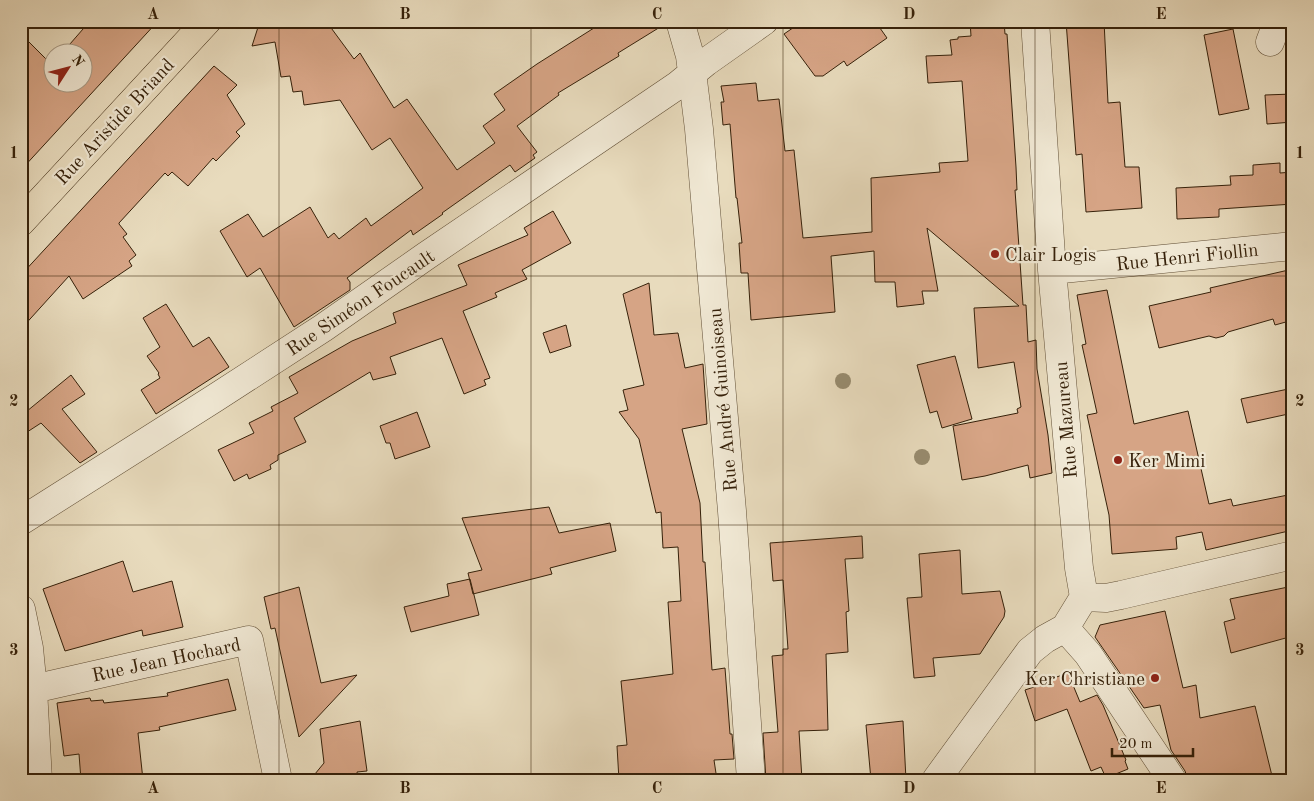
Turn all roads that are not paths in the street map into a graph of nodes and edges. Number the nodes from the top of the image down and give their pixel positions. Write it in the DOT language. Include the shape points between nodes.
graph roads {
  1 [pos="207,21"];
  2 [pos="680,21"];
  3 [pos="764,21"];
  4 [pos="1035,21"];
  5 [pos="692,74"];
  6 [pos="21,222"];
  7 [pos="1293,246"];
  8 [pos="1052,270"];
  9 [pos="21,520"];
  10 [pos="1293,555"];
  11 [pos="1084,597"];
  12 [pos="21,610"];
  13 [pos="1065,628"];
  14 [pos="33,689"];
  15 [pos="38,780"];
  16 [pos="278,780"];
  17 [pos="751,780"];
  18 [pos="936,780"];
  19 [pos="1172,780"];
  1 -- 6 [label="main road, Rue Aristide Briand"];
  2 -- 5 [label="street, Rue André Guinoiseau"];
  3 -- 5 [label="street, Rue Siméon Foucault"];
  4 -- 8 [label="street, Rue Mazureau"];
  5 -- 9 [label="street, Rue Siméon Foucault" via="323,328"];
  5 -- 17 [label="street, Rue André Guinoiseau" via="732,511"];
  7 -- 8 [label="street, Rue Henri Fiollin"];
  8 -- 11 [label="street, Rue Mazureau"];
  10 -- 11 [label="street" via="1121,595"];
  11 -- 13 [label="street"];
  12 -- 14 [label="street"];
  13 -- 18 [label="street" via="1030,651"];
  13 -- 19 [label="street" via="1088,654"];
  14 -- 15 [label="street"];
  14 -- 16 [label="street, Rue Jean Hochard" via="249,640"];
}
